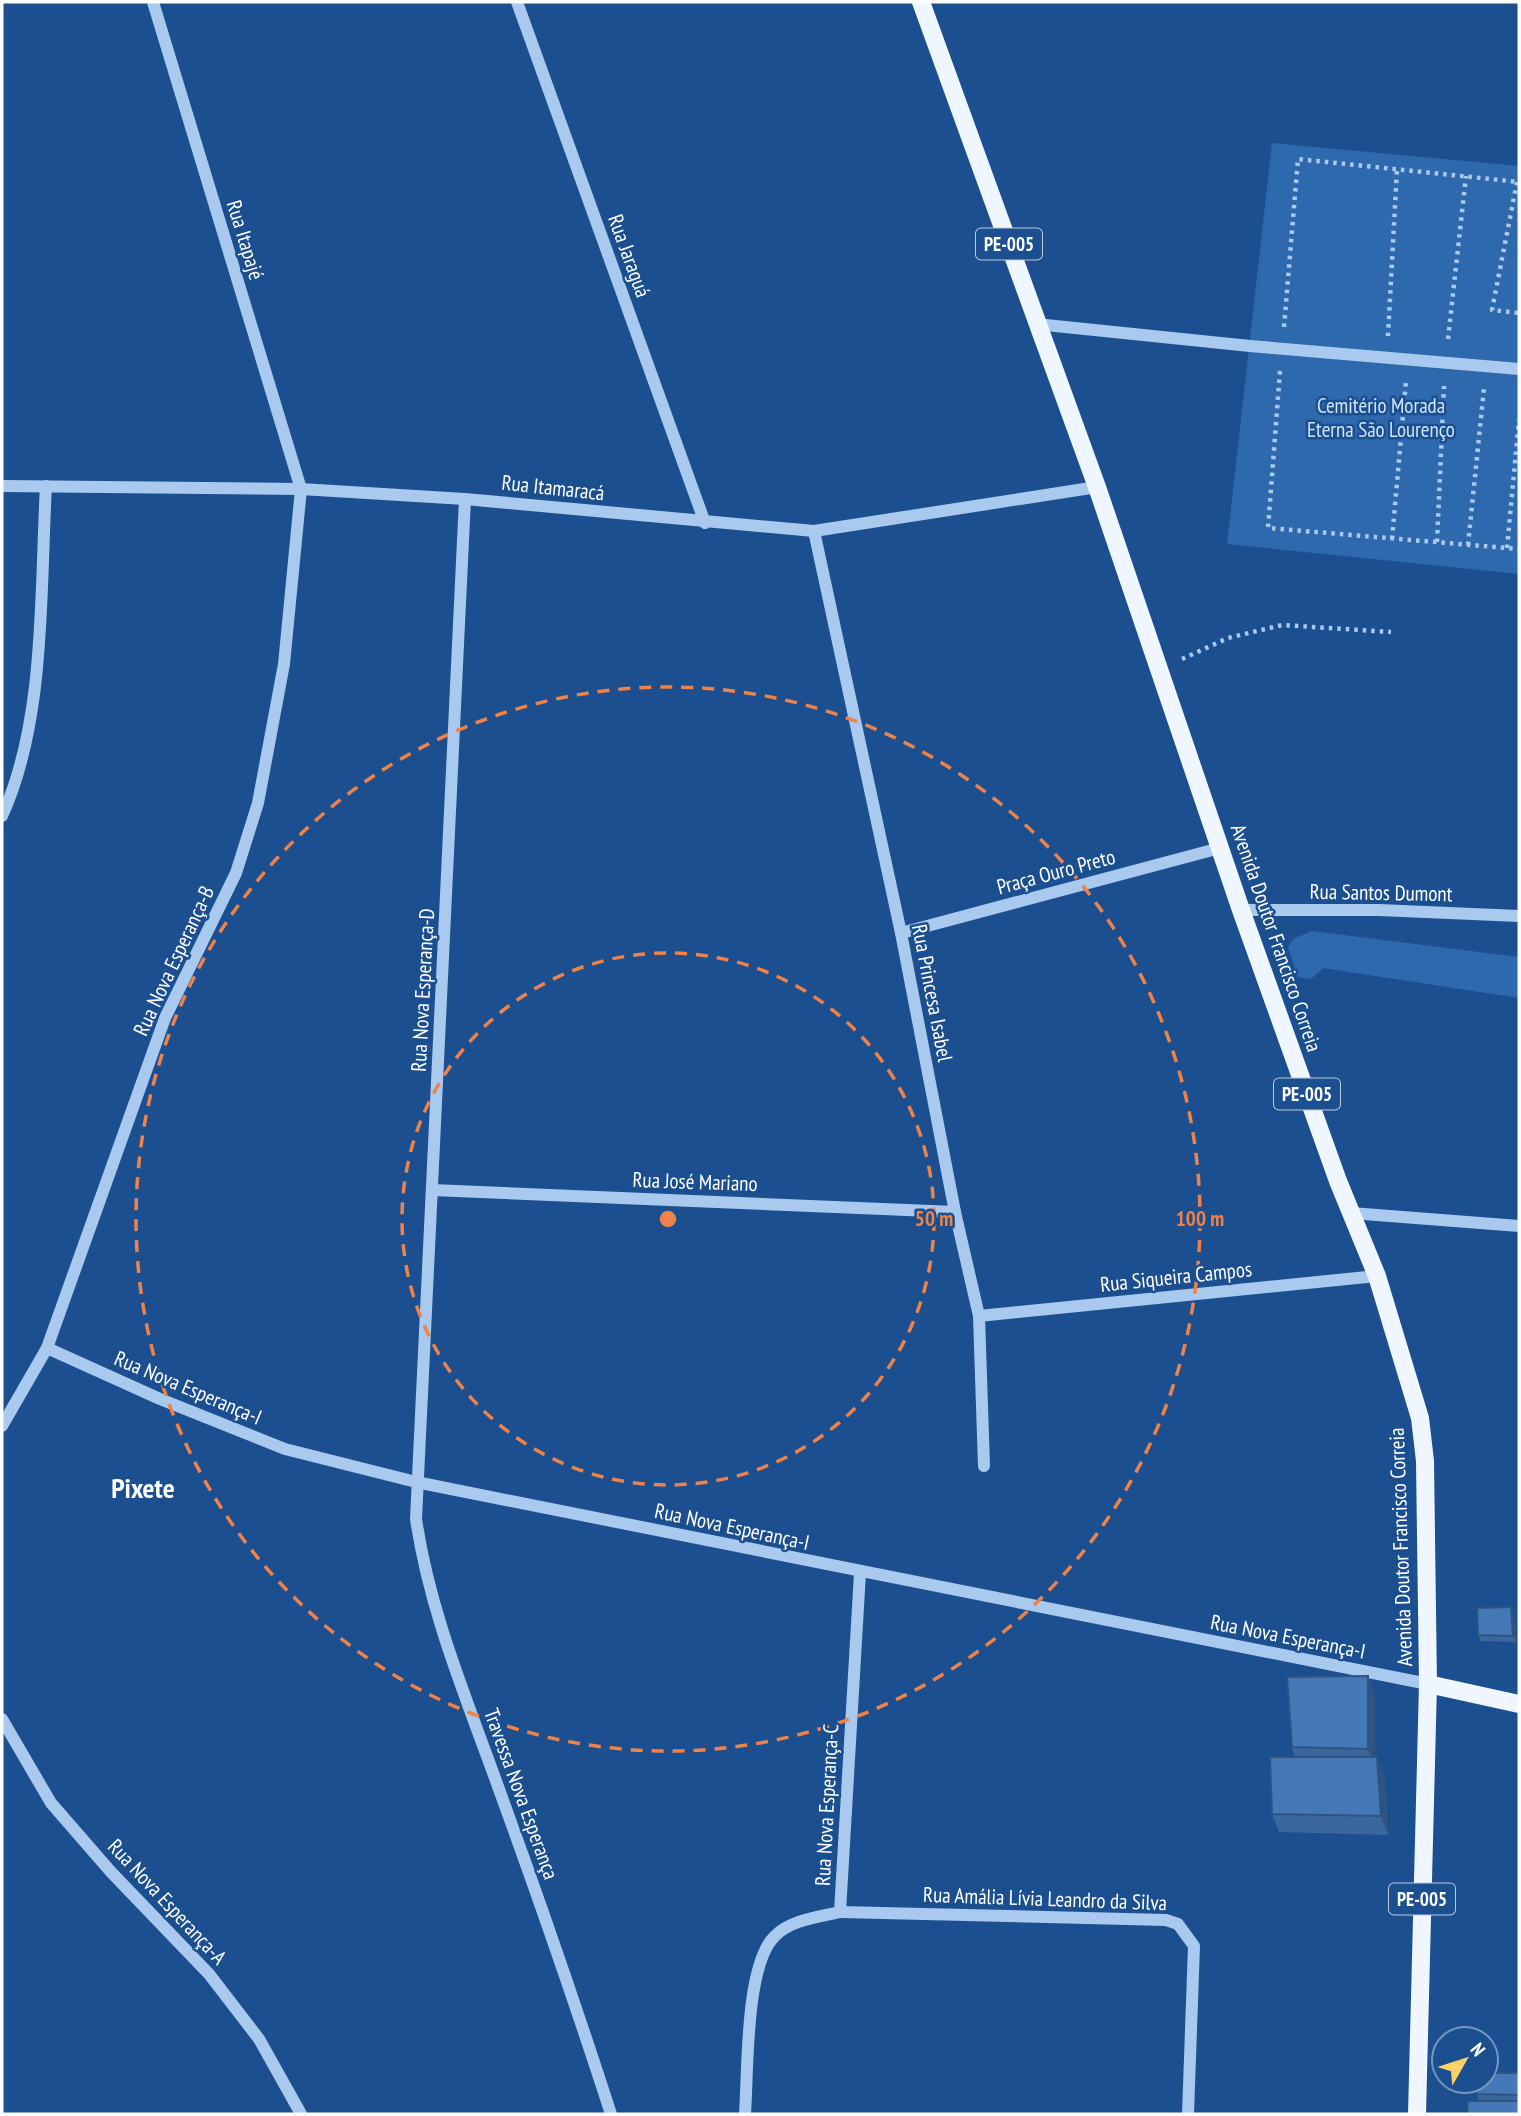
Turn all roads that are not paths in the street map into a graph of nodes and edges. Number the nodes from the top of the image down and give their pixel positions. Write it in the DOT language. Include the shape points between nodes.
graph roads {
  1 [pos="153,2"];
  2 [pos="517,2"];
  3 [pos="920,2"];
  4 [pos="1036,324"];
  5 [pos="1519,369"];
  6 [pos="2,486"];
  7 [pos="46,486"];
  8 [pos="1097,488"];
  9 [pos="300,489"];
  10 [pos="465,499"];
  11 [pos="705,523"];
  12 [pos="814,531"];
  13 [pos="2,816"];
  14 [pos="1220,848"];
  15 [pos="1241,910"];
  16 [pos="1519,916"];
  17 [pos="901,933"];
  18 [pos="432,1190"];
  19 [pos="955,1212"];
  20 [pos="1351,1213"];
  21 [pos="1519,1226"];
  22 [pos="1377,1276"];
  23 [pos="979,1316"];
  24 [pos="47,1348"];
  25 [pos="2,1426"];
  26 [pos="984,1466"];
  27 [pos="416,1482"];
  28 [pos="860,1573"];
  29 [pos="1427,1684"];
  30 [pos="1519,1704"];
  31 [pos="2,1719"];
  32 [pos="840,1912"];
  33 [pos="300,2114"];
  34 [pos="611,2114"];
  35 [pos="745,2114"];
  36 [pos="1188,2114"];
  37 [pos="1417,2114"];
  1 -- 9 [label="street, Rua Itapajé"];
  2 -- 11 [label="street, Rua Jaraguá"];
  3 -- 4 [label="main road, PE-005"];
  4 -- 5 [label="street"];
  4 -- 8 [label="main road, PE-005"];
  6 -- 7 [label="street, Rua Itamaracá"];
  7 -- 9 [label="street, Rua Itamaracá"];
  7 -- 13 [label="street" via="34,697 22,764"];
  8 -- 12 [label="street, Rua Itamaracá"];
  8 -- 14 [label="main road, Avenida Doutor Francisco Correia / PE-005"];
  9 -- 10 [label="street, Rua Itamaracá"];
  9 -- 24 [label="street, Rua Nova Esperança-B" via="284,664 258,803 236,873 165,1018"];
  10 -- 11 [label="street, Rua Itamaracá"];
  10 -- 18 [label="street, Rua Nova Esperança-D"];
  11 -- 12 [label="street, Rua Itamaracá"];
  12 -- 17 [label="street, Rua Princesa Isabel"];
  14 -- 15 [label="main road, Avenida Doutor Francisco Correia / PE-005"];
  14 -- 17 [label="street, Praça Ouro Preto"];
  15 -- 16 [label="street, Rua Santos Dumont"];
  15 -- 20 [label="main road, Avenida Doutor Francisco Correia / PE-005"];
  17 -- 19 [label="street, Rua Princesa Isabel"];
  18 -- 19 [label="street, Rua José Mariano"];
  18 -- 27 [label="street, Rua Nova Esperança-D"];
  19 -- 23 [label="street, Rua Princesa Isabel"];
  20 -- 21 [label="street"];
  20 -- 22 [label="main road, Avenida Doutor Francisco Correia / PE-005"];
  22 -- 23 [label="street, Rua Siqueira Campos"];
  22 -- 29 [label="main road, Avenida Doutor Francisco Correia / PE-005" via="1420,1418 1425,1461"];
  23 -- 26 [label="street, Rua Princesa Isabel"];
  24 -- 25 [label="street, Rua Nova Esperança-B"];
  24 -- 27 [label="street, Rua Nova Esperança-I" via="285,1449"];
  27 -- 28 [label="street, Rua Nova Esperança-I"];
  27 -- 34 [label="street, Travessa Nova Esperança" via="424,1572 442,1631 557,1947"];
  28 -- 29 [label="street, Rua Nova Esperança-I"];
  28 -- 32 [label="street, Rua Nova Esperança-C"];
  29 -- 30 [label="main road"];
  29 -- 37 [label="main road, Avenida Doutor Francisco Correia / PE-005"];
  31 -- 33 [label="street, Rua Nova Esperança-A" via="51,1803 209,1974 259,2039"];
  32 -- 35 [label="street, Rua Nova Esperança-C" via="789,1926 774,1936 761,1956 754,1985"];
  32 -- 36 [label="street, Rua Amália Lívia Leandro da Silva" via="1166,1920 1178,1924 1194,1946"];
}
